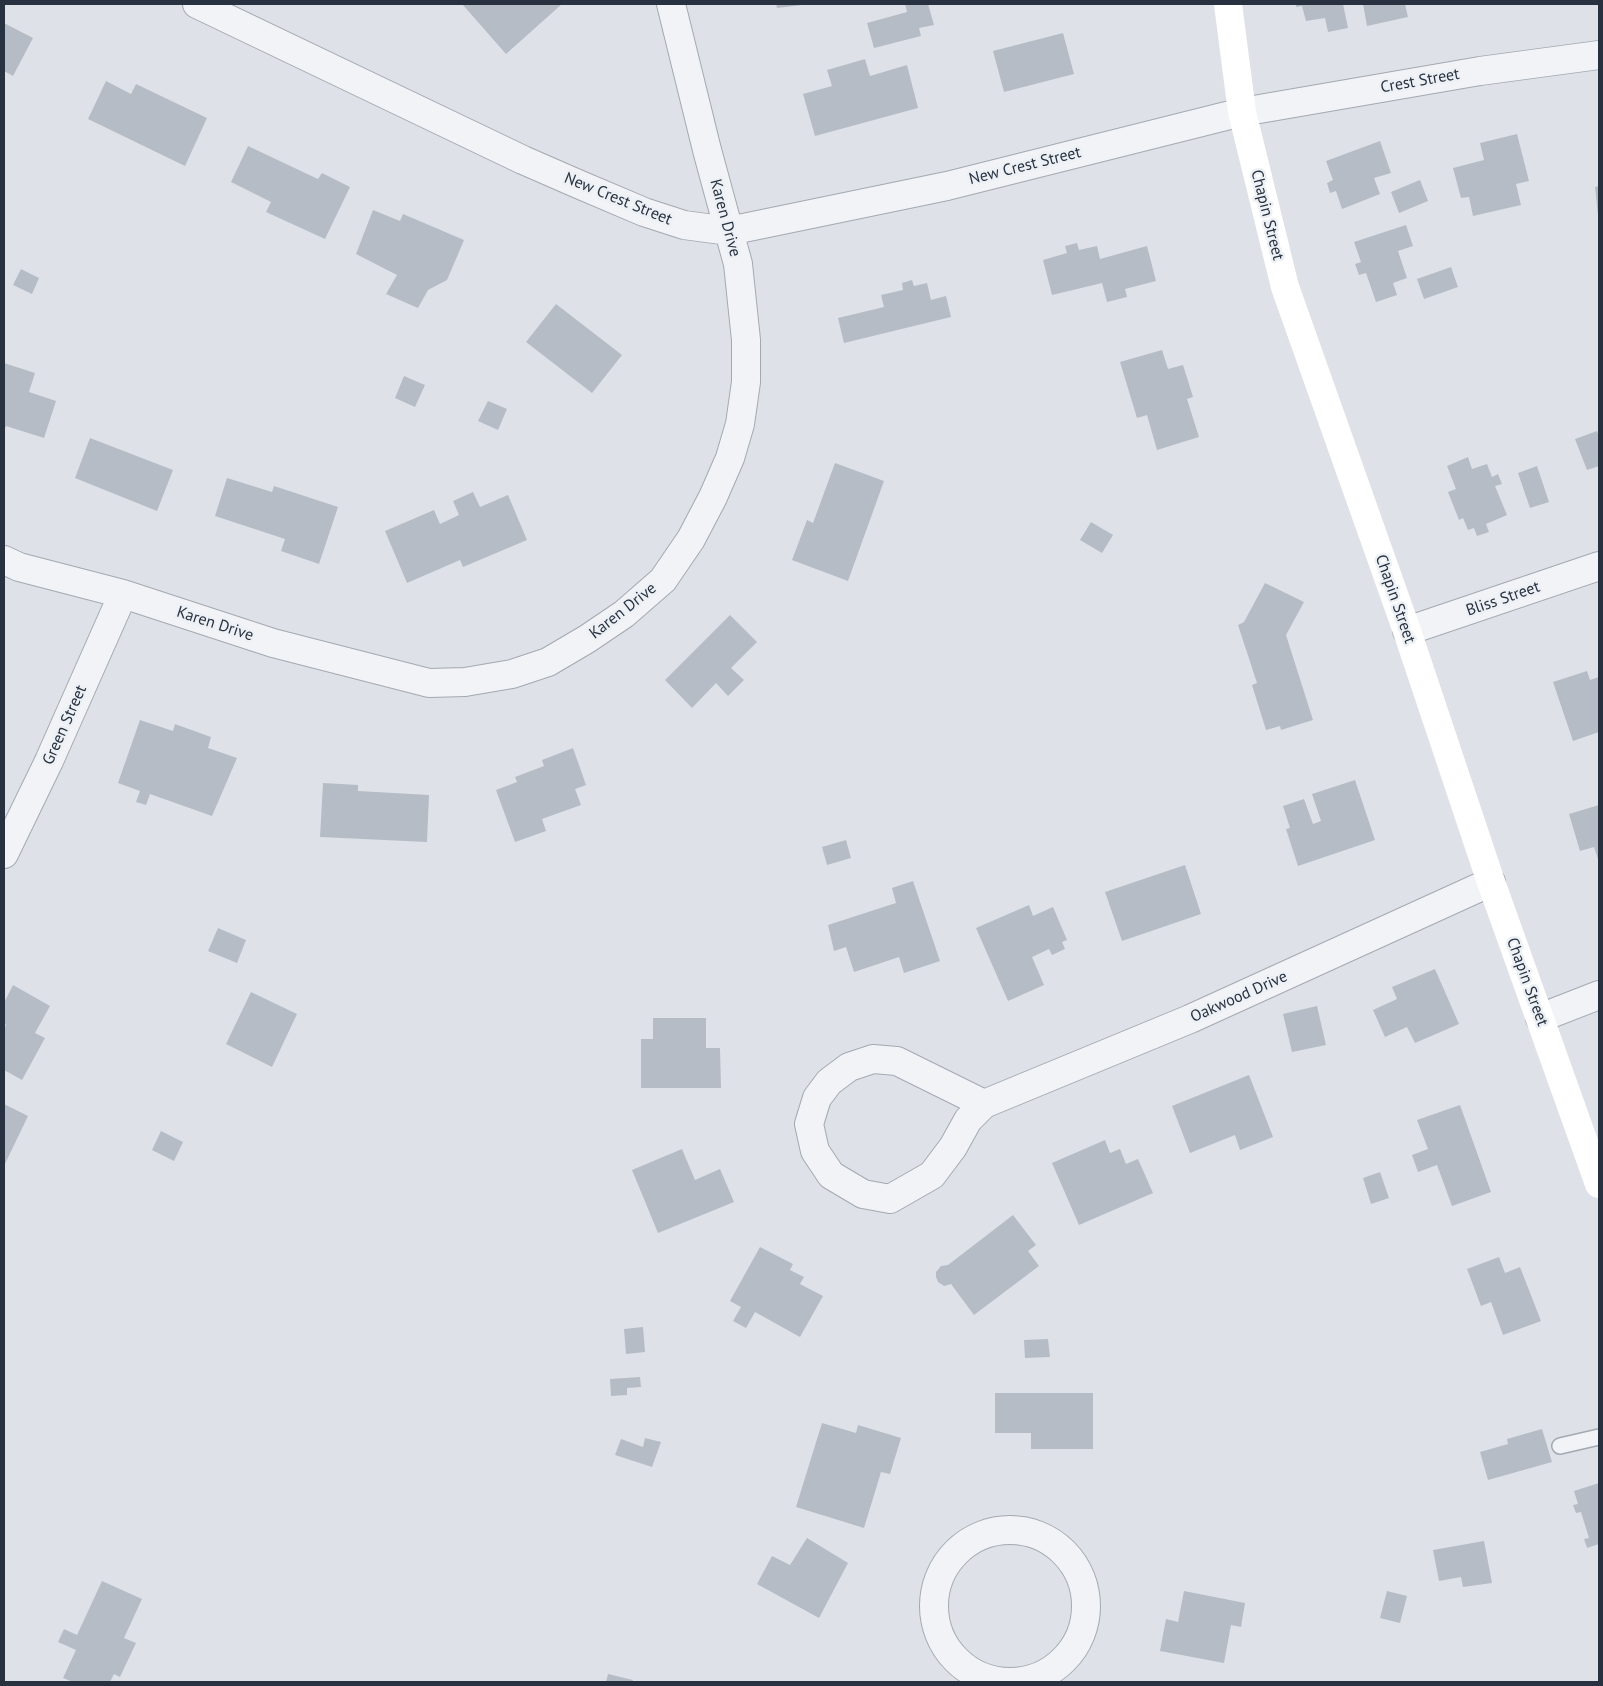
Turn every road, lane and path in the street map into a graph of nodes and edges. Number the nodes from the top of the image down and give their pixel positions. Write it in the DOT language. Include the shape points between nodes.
graph roads {
  1 [pos="197,4"];
  2 [pos="671,4"];
  3 [pos="1228,4"];
  4 [pos="1599,55"];
  5 [pos="1242,112"];
  6 [pos="729,230"];
  7 [pos="4,560"];
  8 [pos="1599,566"];
  9 [pos="123,594"];
  10 [pos="1407,631"];
  11 [pos="4,854"];
  12 [pos="1491,882"];
  13 [pos="1599,995"];
  14 [pos="1540,1018"];
  15 [pos="984,1104"];
  16 [pos="1599,1184"];
  17 [pos="1599,1437"];
  18 [pos="1560,1446"];
  19 [pos="1007,1682"];
  1 -- 6 [label="street, New Crest Street" via="578,184 684,225"];
  2 -- 6 [label="street, Karen Drive"];
  3 -- 5 [label="main road, Chapin Street"];
  4 -- 5 [label="street, Crest Street" via="1480,71"];
  5 -- 6 [label="street, New Crest Street" via="947,186"];
  5 -- 10 [label="main road, Chapin Street" via="1285,287"];
  6 -- 9 [label="street, Karen Drive" via="738,264 746,340 746,382 740,424 730,458 691,539 663,580 624,614 587,639 548,662 512,674 465,682 429,683 273,643"];
  7 -- 9 [label="street, Karen Drive" via="19,567"];
  8 -- 10 [label="street, Bliss Street"];
  9 -- 11 [label="street, Green Street"];
  10 -- 12 [label="main road, Chapin Street"];
  12 -- 14 [label="main road, Chapin Street"];
  12 -- 15 [label="street, Oakwood Drive" via="1190,1019"];
  13 -- 14 [label="street"];
  14 -- 16 [label="main road, Chapin Street"];
  15 -- 15 [label="street, Oakwood Drive" via="968,1120 932,1175 890,1199 863,1194 831,1175 815,1151 810,1124 817,1098 828,1082 850,1067 873,1059 897,1061"];
  17 -- 18 [label="lane"];
  19 -- 19 [label="street" via="983,1677 962,1665 946,1647 936,1624 934,1600 939,1576 952,1556 970,1540 994,1531 1020,1529 1045,1537 1066,1552 1080,1574 1087,1599 1086,1616 1074,1648 1056,1667 1033,1679"];
}
